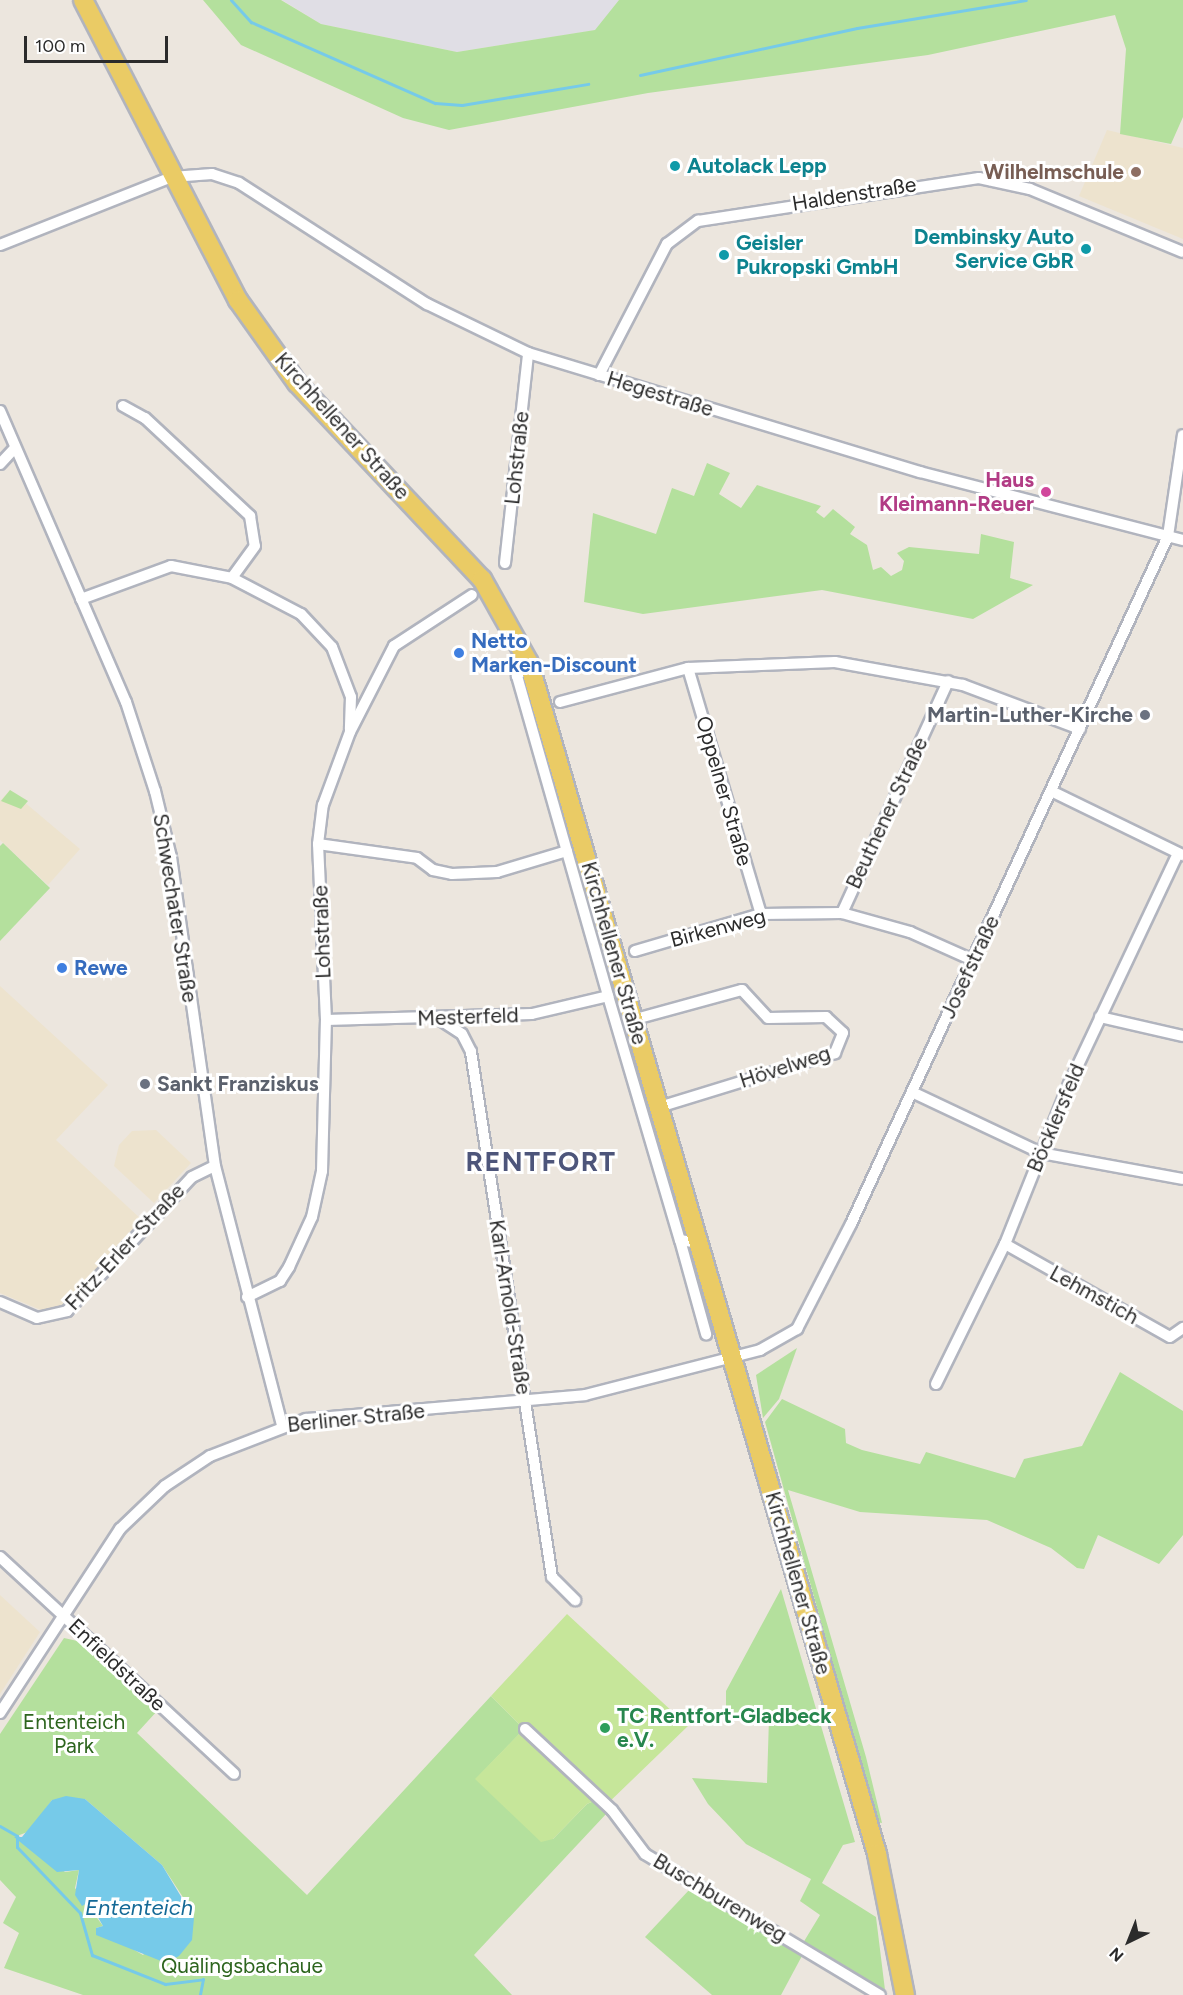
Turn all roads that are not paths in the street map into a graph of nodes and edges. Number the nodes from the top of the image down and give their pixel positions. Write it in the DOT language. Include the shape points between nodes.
graph roads {
  1 [pos="83,0"];
  2 [pos="172,177"];
  3 [pos="0,245"];
  4 [pos="1183,252"];
  5 [pos="528,353"];
  6 [pos="600,375"];
  7 [pos="123,406"];
  8 [pos="0,411"];
  9 [pos="1183,435"];
  10 [pos="15,448"];
  11 [pos="0,464"];
  12 [pos="1168,536"];
  13 [pos="1183,540"];
  14 [pos="505,563"];
  15 [pos="232,578"];
  16 [pos="472,595"];
  17 [pos="81,599"];
  18 [pos="528,663"];
  19 [pos="688,668"];
  20 [pos="948,681"];
  21 [pos="560,702"];
  22 [pos="1080,729"];
  23 [pos="350,732"];
  24 [pos="1051,791"];
  25 [pos="318,844"];
  26 [pos="567,851"];
  27 [pos="1180,854"];
  28 [pos="842,913"];
  29 [pos="761,914"];
  30 [pos="635,951"];
  31 [pos="973,960"];
  32 [pos="608,996"];
  33 [pos="1100,1017"];
  34 [pos="439,1019"];
  35 [pos="326,1020"];
  36 [pos="632,1020"];
  37 [pos="1183,1036"];
  38 [pos="912,1092"];
  39 [pos="659,1107"];
  40 [pos="1041,1153"];
  41 [pos="215,1166"];
  42 [pos="1183,1179"];
  43 [pos="689,1242"];
  44 [pos="1005,1244"];
  45 [pos="247,1297"];
  46 [pos="0,1302"];
  47 [pos="1183,1328"];
  48 [pos="706,1334"];
  49 [pos="732,1357"];
  50 [pos="936,1384"];
  51 [pos="525,1404"];
  52 [pos="282,1425"];
  53 [pos="0,1557"];
  54 [pos="575,1600"];
  55 [pos="62,1614"];
  56 [pos="0,1713"];
  57 [pos="525,1729"];
  58 [pos="234,1773"];
  59 [pos="880,1995"];
  60 [pos="905,1995"];
  1 -- 2 [label="main road, Kirchhellener Straße"];
  2 -- 3 [label="street, Hegestraße"];
  2 -- 5 [label="street, Hegestraße" via="212,174 239,183 427,304"];
  2 -- 18 [label="main road, Kirchhellener Straße" via="256,327 297,382 482,579"];
  4 -- 6 [label="street, Haldenstraße" via="1030,189 979,178 699,222 667,244"];
  5 -- 6 [label="street, Hegestraße"];
  5 -- 14 [label="street, Lohstraße"];
  6 -- 12 [label="street, Hegestraße" via="920,472"];
  7 -- 15 [label="street" via="145,418 250,516 255,546"];
  8 -- 10 [label="street, Schwechater Straße"];
  9 -- 12 [label="street, Josefstraße"];
  10 -- 11 [label="street"];
  10 -- 17 [label="street, Schwechater Straße"];
  12 -- 13 [label="street, Hegestraße"];
  12 -- 22 [label="street, Josefstraße"];
  15 -- 17 [label="street" via="171,566"];
  15 -- 23 [label="street" via="301,614 332,647 351,697"];
  16 -- 23 [label="street, Lohstraße" via="394,646"];
  17 -- 41 [label="street, Schwechater Straße" via="126,702 164,828"];
  18 -- 26 [label="street, Kirchhellener Straße" via="517,676"];
  18 -- 36 [label="main road, Kirchhellener Straße"];
  19 -- 20 [label="street" via="835,662"];
  19 -- 21 [label="street"];
  19 -- 29 [label="street, Oppelner Straße"];
  20 -- 22 [label="street"];
  20 -- 28 [label="street, Beuthener Straße"];
  22 -- 24 [label="street, Josefstraße"];
  23 -- 25 [label="street, Lohstraße" via="323,805"];
  24 -- 27 [label="street"];
  24 -- 31 [label="street, Josefstraße"];
  25 -- 26 [label="street" via="417,858 433,870 452,874 497,872"];
  25 -- 35 [label="street, Lohstraße"];
  26 -- 32 [label="street, Kirchhellener Straße"];
  27 -- 33 [label="street, Böcklersfeld"];
  28 -- 29 [label="street, Birkenweg"];
  28 -- 31 [label="street, Birkenweg" via="910,932"];
  29 -- 30 [label="street, Birkenweg"];
  31 -- 38 [label="street, Josefstraße"];
  32 -- 34 [label="street, Mesterfeld" via="550,1012"];
  32 -- 43 [label="street, Kirchhellener Straße"];
  33 -- 37 [label="street"];
  33 -- 40 [label="street, Böcklersfeld"];
  34 -- 35 [label="street, Mesterfeld"];
  34 -- 51 [label="street, Karl-Arnold-Straße" via="462,1034 471,1052"];
  35 -- 45 [label="street, Lohstraße" via="317,1202 280,1281"];
  36 -- 39 [label="main road, Kirchhellener Straße"];
  36 -- 39 [label="street, Hövelweg" via="742,990 768,1018 826,1017 843,1033 835,1053"];
  38 -- 40 [label="street"];
  38 -- 49 [label="street, Josefstraße" via="809,1313 778,1342"];
  39 -- 43 [label="main road, Kirchhellener Straße"];
  40 -- 42 [label="street"];
  40 -- 44 [label="street, Böcklersfeld"];
  41 -- 45 [label="street, Schwechater Straße"];
  41 -- 46 [label="street, Fritz-Erler-Straße" via="192,1177 68,1311 37,1318"];
  43 -- 48 [label="street, Kirchhellener Straße"];
  43 -- 49 [label="main road, Kirchhellener Straße"];
  44 -- 47 [label="street, Lehmstich" via="1170,1337"];
  44 -- 50 [label="street, Böcklersfeld"];
  45 -- 52 [label="street, Schwechater Straße"];
  49 -- 51 [label="street, Berliner Straße" via="585,1395"];
  49 -- 60 [label="main road, Kirchhellener Straße" via="875,1846"];
  51 -- 52 [label="street, Berliner Straße" via="340,1416"];
  51 -- 54 [label="street, Karl-Arnold-Straße" via="552,1577"];
  52 -- 55 [label="street, Berliner Straße" via="207,1457 165,1486 120,1529"];
  53 -- 55 [label="street, Enfieldstraße"];
  55 -- 56 [label="street, Berliner Straße"];
  55 -- 58 [label="street, Enfieldstraße"];
  57 -- 59 [label="street, Buschburenweg" via="612,1810 645,1854"];
}
